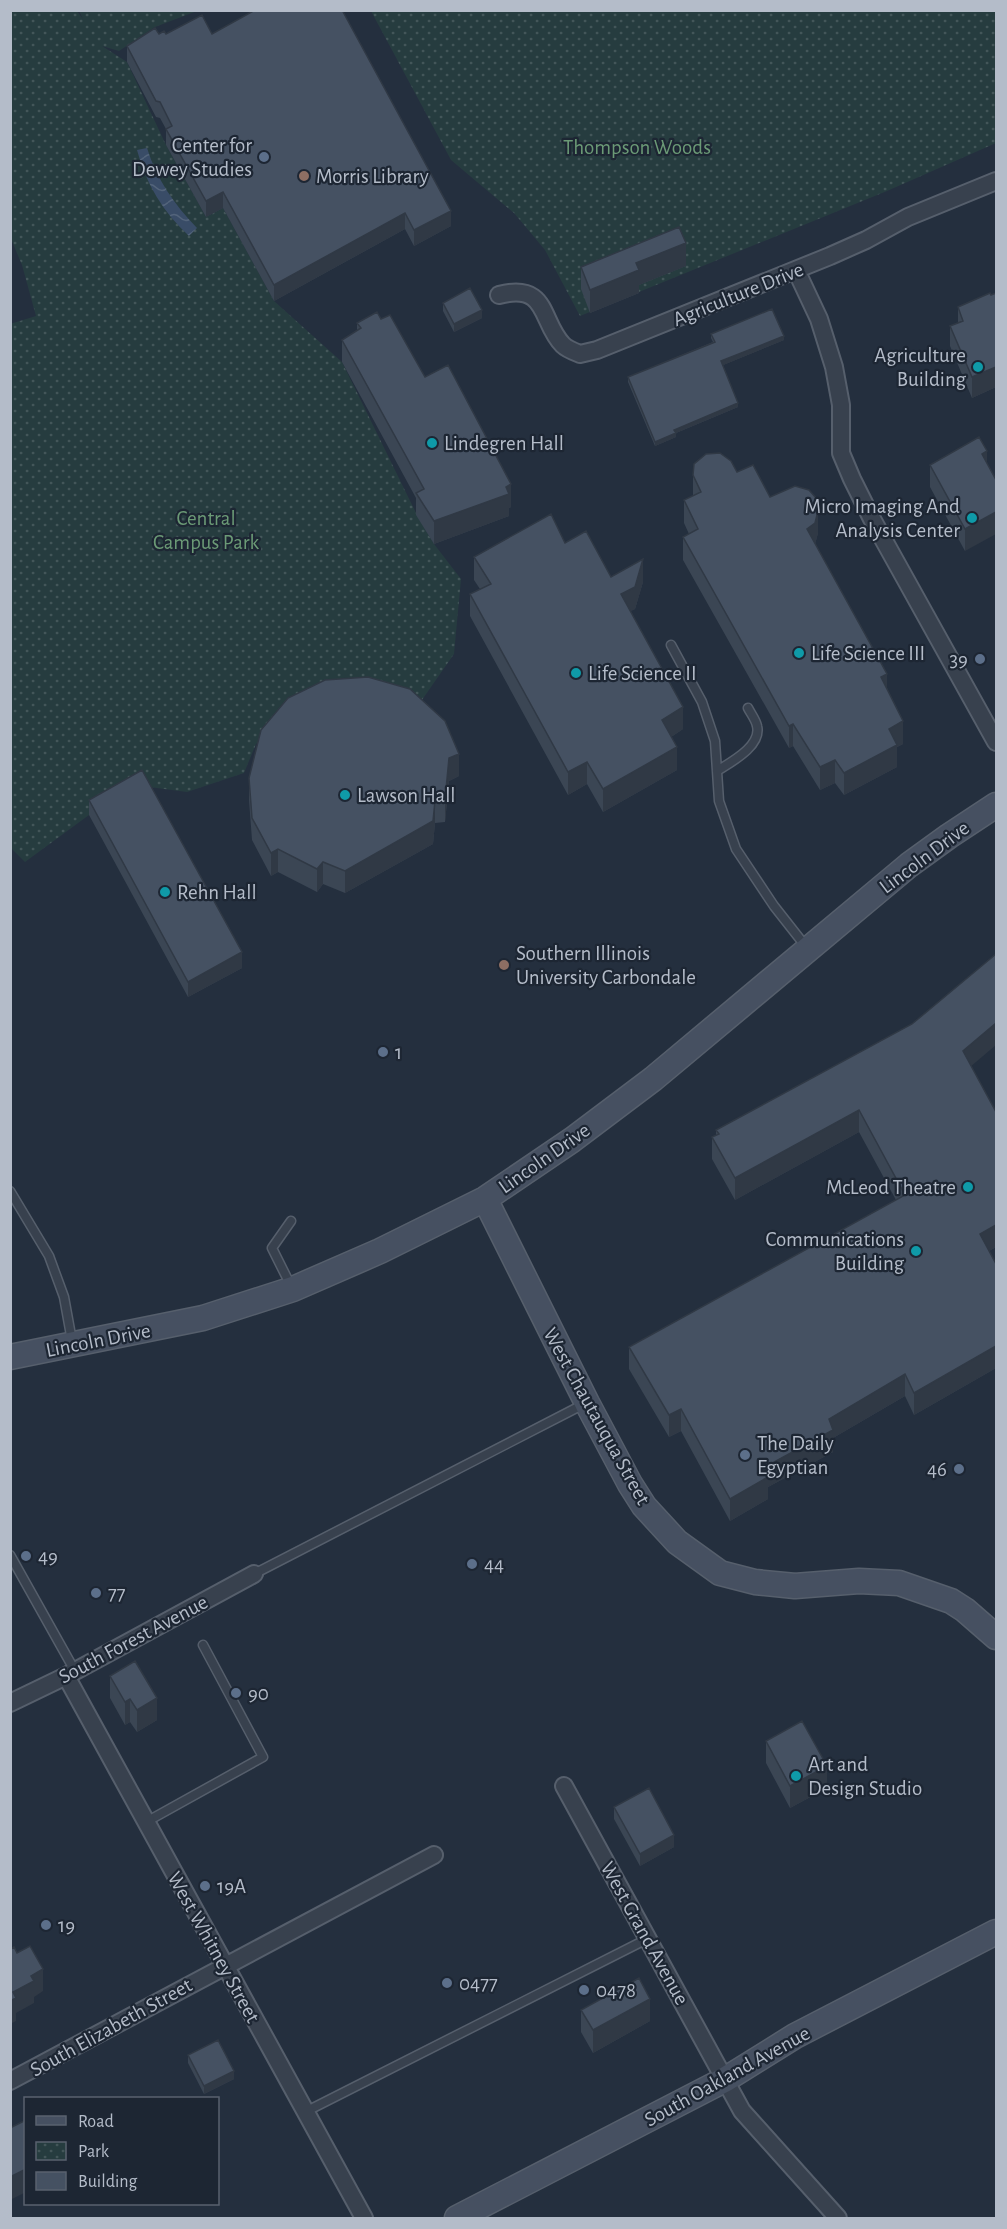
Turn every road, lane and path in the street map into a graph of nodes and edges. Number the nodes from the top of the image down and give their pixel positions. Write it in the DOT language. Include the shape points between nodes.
graph roads {
  1 [pos="996,181"];
  2 [pos="796,270"];
  3 [pos="499,295"];
  4 [pos="671,645"];
  5 [pos="748,708"];
  6 [pos="996,742"];
  7 [pos="717,771"];
  8 [pos="996,805"];
  9 [pos="807,949"];
  10 [pos="10,1191"];
  11 [pos="484,1199"];
  12 [pos="291,1221"];
  13 [pos="293,1289"];
  14 [pos="73,1345"];
  15 [pos="10,1357"];
  16 [pos="587,1403"];
  17 [pos="10,1555"];
  18 [pos="254,1574"];
  19 [pos="996,1637"];
  20 [pos="203,1645"];
  21 [pos="71,1673"];
  22 [pos="10,1703"];
  23 [pos="564,1786"];
  24 [pos="146,1822"];
  25 [pos="434,1855"];
  26 [pos="996,1932"];
  27 [pos="649,1938"];
  28 [pos="224,1965"];
  29 [pos="726,2079"];
  30 [pos="10,2081"];
  31 [pos="305,2112"];
  32 [pos="363,2218"];
  33 [pos="457,2218"];
  34 [pos="838,2218"];
  1 -- 2 [label="street, Agriculture Drive"];
  2 -- 3 [label="street, Agriculture Drive" via="597,351 580,354 564,346 544,308 529,296 515,290"];
  2 -- 6 [label="street" via="819,319 834,368 842,414 842,453 852,479"];
  4 -- 7 [label="lane" via="702,702 715,741"];
  5 -- 7 [label="lane" via="758,736"];
  7 -- 9 [label="lane" via="719,801 736,849"];
  8 -- 9 [label="street, Lincoln Drive" via="909,865"];
  9 -- 11 [label="street, Lincoln Drive" via="653,1079"];
  10 -- 14 [label="lane" via="49,1256 64,1297"];
  11 -- 13 [label="street, Lincoln Drive"];
  11 -- 16 [label="street, West Chautauqua Street"];
  12 -- 13 [label="lane" via="272,1248"];
  13 -- 14 [label="street, Lincoln Drive" via="203,1318"];
  14 -- 15 [label="street, Lincoln Drive"];
  16 -- 18 [label="lane"];
  16 -- 19 [label="street, West Chautauqua Street" via="644,1506 677,1542 720,1573 795,1586 859,1581 899,1583 951,1601"];
  17 -- 21 [label="lane"];
  18 -- 21 [label="street, South Forest Avenue"];
  20 -- 24 [label="lane" via="263,1757"];
  21 -- 22 [label="street, South Forest Avenue"];
  21 -- 24 [label="street, West Whitney Street"];
  23 -- 27 [label="street, West Grand Avenue"];
  24 -- 28 [label="street, West Whitney Street"];
  25 -- 28 [label="street, South Elizabeth Street"];
  26 -- 29 [label="street, South Oakland Avenue" via="795,2036"];
  27 -- 29 [label="street, West Grand Avenue"];
  27 -- 31 [label="lane"];
  28 -- 30 [label="street, South Elizabeth Street"];
  28 -- 31 [label="street, West Whitney Street"];
  29 -- 33 [label="street, South Oakland Avenue"];
  29 -- 34 [label="street, West Grand Avenue" via="742,2111"];
  31 -- 32 [label="street, West Whitney Street"];
}
